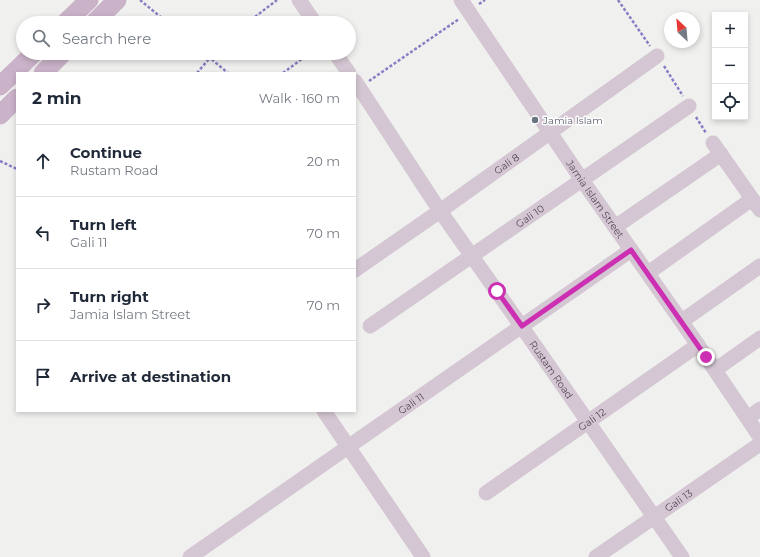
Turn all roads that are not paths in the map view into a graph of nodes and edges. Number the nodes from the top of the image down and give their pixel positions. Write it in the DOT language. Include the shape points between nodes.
graph roads {
  1 [pos="89,0"];
  2 [pos="117,0"];
  3 [pos="299,0"];
  4 [pos="465,6"];
  5 [pos="72,16"];
  6 [pos="101,16"];
  7 [pos="310,16"];
  8 [pos="657,56"];
  9 [pos="27,60"];
  10 [pos="56,60"];
  11 [pos="340,60"];
  12 [pos="44,72"];
  13 [pos="348,72"];
  14 [pos="357,85"];
  15 [pos="0,86"];
  16 [pos="16,99"];
  17 [pos="689,106"];
  18 [pos="0,115"];
  19 [pos="550,132"];
  20 [pos="582,180"];
  21 [pos="756,204"];
  22 [pos="440,211"];
  23 [pos="615,227"];
  24 [pos="631,250"];
  25 [pos="471,256"];
  26 [pos="760,266"];
  27 [pos="356,269"];
  28 [pos="648,273"];
  29 [pos="682,321"];
  30 [pos="370,326"];
  31 [pos="522,326"];
  32 [pos="760,338"];
  33 [pos="698,345"];
  34 [pos="715,370"];
  35 [pos="760,410"];
  36 [pos="325,412"];
  37 [pos="748,418"];
  38 [pos="589,422"];
  39 [pos="760,437"];
  40 [pos="760,444"];
  41 [pos="348,447"];
  42 [pos="486,493"];
  43 [pos="655,517"];
  44 [pos="210,551"];
  45 [pos="190,557"];
  46 [pos="423,557"];
  47 [pos="596,557"];
  48 [pos="682,557"];
  1 -- 5 [label="main road"];
  2 -- 6 [label="main road"];
  3 -- 7 [label="street"];
  4 -- 19 [label="street, Jamia Islam Street"];
  8 -- 19 [label="street, Gali 8"];
  9 -- 15 [label="main road"];
  10 -- 12 [label="main road"];
  11 -- 13 [label="street"];
  14 -- 22 [label="street, Rustam Road"];
  16 -- 18 [label="main road"];
  17 -- 20 [label="street, Gali 10"];
  19 -- 20 [label="street, Jamia Islam Street"];
  19 -- 22 [label="street, Gali 8"];
  20 -- 23 [label="street, Jamia Islam Street"];
  20 -- 25 [label="street, Gali 10"];
  21 -- 23 [label="street" via="717,148"];
  21 -- 28 [label="street"];
  22 -- 25 [label="street, Rustam Road"];
  22 -- 27 [label="street, Gali 8"];
  23 -- 24 [label="street, Jamia Islam Street"];
  24 -- 28 [label="street, Jamia Islam Street"];
  24 -- 31 [label="street, Gali 11"];
  25 -- 30 [label="street, Gali 10"];
  25 -- 31 [label="street, Rustam Road"];
  26 -- 29 [label="street"];
  28 -- 29 [label="street, Jamia Islam Street"];
  29 -- 33 [label="street, Jamia Islam Street"];
  31 -- 38 [label="street, Rustam Road"];
  31 -- 41 [label="street, Gali 11"];
  32 -- 34 [label="street"];
  33 -- 34 [label="street, Jamia Islam Street"];
  33 -- 38 [label="street, Gali 12"];
  34 -- 37 [label="street, Jamia Islam Street"];
  35 -- 37 [label="street"];
  36 -- 41 [label="street"];
  37 -- 39 [label="street, Jamia Islam Street"];
  38 -- 42 [label="street, Gali 12"];
  38 -- 43 [label="street, Rustam Road"];
  40 -- 43 [label="street, Gali 13"];
  41 -- 44 [label="street, Gali 11"];
  41 -- 46 [label="street"];
  43 -- 47 [label="street, Gali 13"];
  43 -- 48 [label="street, Rustam Road"];
  44 -- 45 [label="street, Gali 11"];
}
